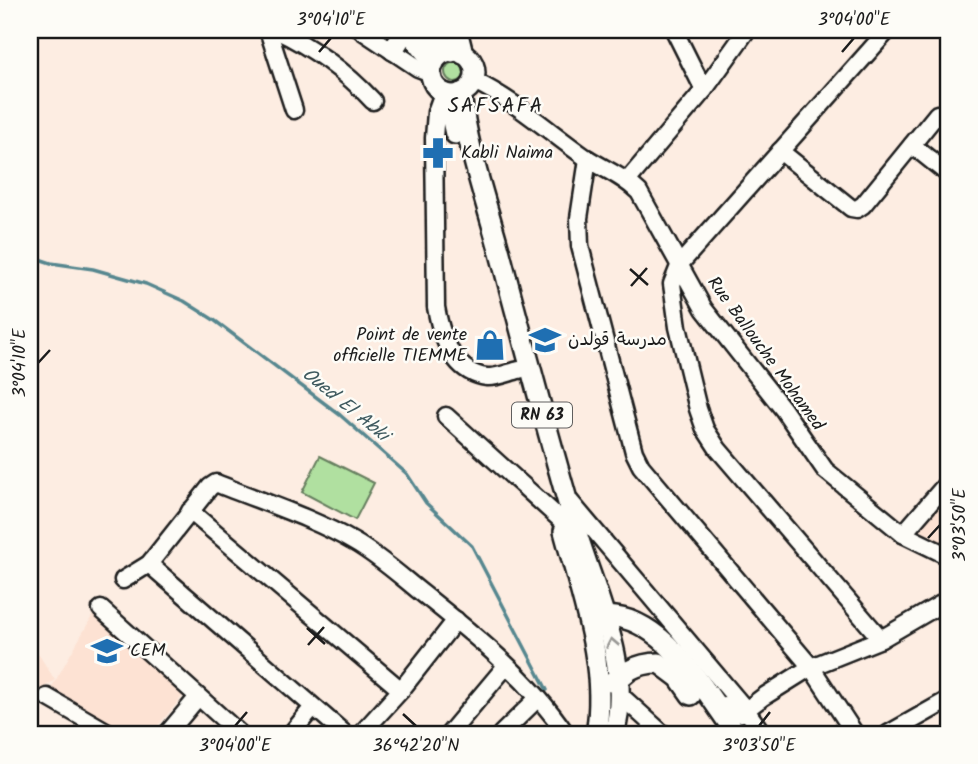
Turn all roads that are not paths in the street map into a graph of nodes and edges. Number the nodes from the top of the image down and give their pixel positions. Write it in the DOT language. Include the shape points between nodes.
graph roads {
  1 [pos="268,30"];
  2 [pos="276,30"];
  3 [pos="361,30"];
  4 [pos="407,30"];
  5 [pos="425,30"];
  6 [pos="457,30"];
  7 [pos="674,30"];
  8 [pos="747,30"];
  9 [pos="888,30"];
  10 [pos="393,50"];
  11 [pos="458,53"];
  12 [pos="433,68"];
  13 [pos="456,90"];
  14 [pos="704,90"];
  15 [pos="373,101"];
  16 [pos="294,110"];
  17 [pos="937,114"];
  18 [pos="912,145"];
  19 [pos="780,150"];
  20 [pos="588,159"];
  21 [pos="947,173"];
  22 [pos="628,180"];
  23 [pos="680,264"];
  24 [pos="519,370"];
  25 [pos="446,416"];
  26 [pos="948,482"];
  27 [pos="566,497"];
  28 [pos="190,511"];
  29 [pos="561,520"];
  30 [pos="903,534"];
  31 [pos="948,556"];
  32 [pos="149,564"];
  33 [pos="122,580"];
  34 [pos="948,600"];
  35 [pos="101,609"];
  36 [pos="596,617"];
  37 [pos="456,620"];
  38 [pos="881,639"];
  39 [pos="506,666"];
  40 [pos="811,667"];
  41 [pos="597,684"];
  42 [pos="619,688"];
  43 [pos="401,690"];
  44 [pos="47,696"];
  45 [pos="198,697"];
  46 [pos="538,698"];
  47 [pos="948,700"];
  48 [pos="313,707"];
  49 [pos="717,708"];
  50 [pos="746,710"];
  51 [pos="111,734"];
  52 [pos="167,734"];
  53 [pos="240,734"];
  54 [pos="291,734"];
  55 [pos="345,734"];
  56 [pos="362,734"];
  57 [pos="449,734"];
  58 [pos="502,734"];
  59 [pos="566,734"];
  60 [pos="596,734"];
  61 [pos="614,734"];
  62 [pos="663,734"];
  63 [pos="722,734"];
  64 [pos="736,734"];
  65 [pos="764,734"];
  66 [pos="855,734"];
  67 [pos="888,734"];
  1 -- 16 [label="street"];
  2 -- 15 [label="street" via="326,60"];
  3 -- 10 [label="street"];
  4 -- 10 [label="main road"];
  4 -- 12 [label="main road"];
  5 -- 11 [label="main road"];
  6 -- 11 [label="main road"];
  7 -- 14 [label="street"];
  8 -- 14 [label="street"];
  9 -- 19 [label="street"];
  10 -- 12 [label="street" via="418,68"];
  11 -- 12 [label="main road" via="441,55"];
  11 -- 13 [label="main road" via="474,68"];
  12 -- 13 [label="main road" via="433,83"];
  13 -- 20 [label="street, Rue Ballouche Mohamed" via="501,95"];
  13 -- 24 [label="main road, RN 63"];
  13 -- 24 [label="street" via="436,112 434,138 436,307 441,332 455,358 470,372 489,377"];
  13 -- 27 [label="main road, RN 63"];
  14 -- 22 [label="street"];
  17 -- 18 [label="street"];
  18 -- 19 [label="street" via="857,209"];
  18 -- 21 [label="street"];
  19 -- 23 [label="street"];
  20 -- 22 [label="street, Rue Ballouche Mohamed"];
  20 -- 40 [label="street" via="579,218 580,246 634,452"];
  22 -- 23 [label="street, Rue Ballouche Mohamed"];
  23 -- 30 [label="street, Rue Ballouche Mohamed" via="714,323 825,470"];
  23 -- 38 [label="street" via="672,284 678,327 705,429"];
  24 -- 29 [label="main road, RN 63"];
  25 -- 29 [label="street"];
  26 -- 30 [label="street"];
  27 -- 36 [label="main road, RN 63"];
  27 -- 50 [label="street"];
  28 -- 32 [label="street"];
  28 -- 37 [label="street" via="216,483 314,523 375,556"];
  28 -- 43 [label="street"];
  29 -- 36 [label="main road, RN 63"];
  30 -- 31 [label="street, Rue Ballouche Mohamed"];
  32 -- 33 [label="street"];
  32 -- 48 [label="street"];
  34 -- 38 [label="street"];
  35 -- 45 [label="street"];
  36 -- 41 [label="main road, RN 63"];
  42 -- 36 [label="main road, RN 63, one-way"];
  36 -- 49 [label="main road" via="622,617 658,635"];
  37 -- 39 [label="street"];
  37 -- 43 [label="street"];
  38 -- 40 [label="street"];
  39 -- 46 [label="street"];
  39 -- 57 [label="street"];
  40 -- 50 [label="street"];
  40 -- 66 [label="street"];
  41 -- 42 [label="main road"];
  41 -- 60 [label="main road, RN 63"];
  42 -- 61 [label="main road, RN 63"];
  42 -- 62 [label="street"];
  42 -- 63 [label="main road" via="628,671 659,663 679,678"];
  43 -- 56 [label="street"];
  44 -- 51 [label="street"];
  45 -- 52 [label="street"];
  45 -- 53 [label="street"];
  46 -- 58 [label="street"];
  46 -- 59 [label="street"];
  47 -- 67 [label="street"];
  48 -- 54 [label="street"];
  48 -- 55 [label="street"];
  49 -- 50 [label="street" via="727,705 736,714"];
  49 -- 64 [label="main road"];
  50 -- 65 [label="street"];
}
